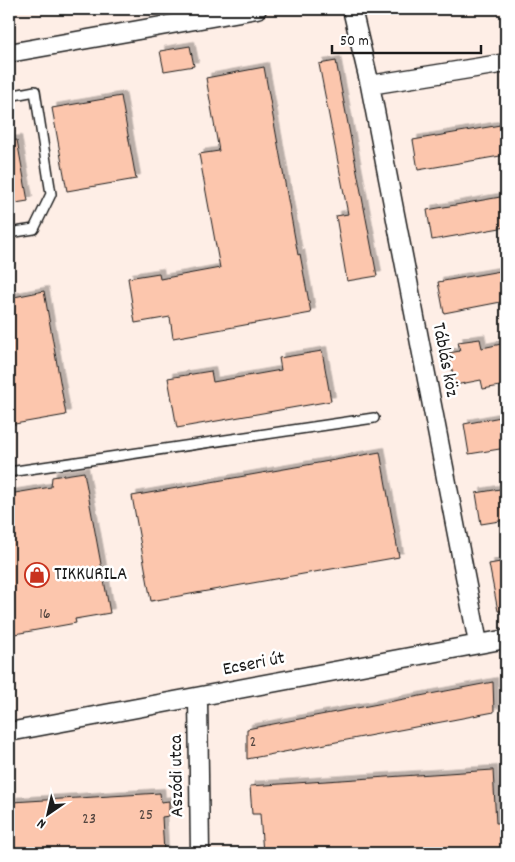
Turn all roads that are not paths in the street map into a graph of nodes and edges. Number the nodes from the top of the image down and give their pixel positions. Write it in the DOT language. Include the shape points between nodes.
graph roads {
  1 [pos="257,9"];
  2 [pos="352,9"];
  3 [pos="9,53"];
  4 [pos="506,64"];
  5 [pos="370,84"];
  6 [pos="9,96"];
  7 [pos="9,233"];
  8 [pos="374,418"];
  9 [pos="9,472"];
  10 [pos="506,639"];
  11 [pos="478,643"];
  12 [pos="198,698"];
  13 [pos="9,732"];
  14 [pos="200,853"];
  1 -- 3 [label="street"];
  2 -- 5 [label="street, Táblás köz"];
  4 -- 5 [label="street"];
  5 -- 11 [label="street, Táblás köz"];
  6 -- 7 [label="lane" via="34,91 51,194 34,229"];
  8 -- 9 [label="lane"];
  10 -- 11 [label="street, Ecseri út"];
  11 -- 12 [label="street, Ecseri út"];
  12 -- 13 [label="street, Ecseri út"];
  12 -- 14 [label="street, Aszódi utca"];
}
